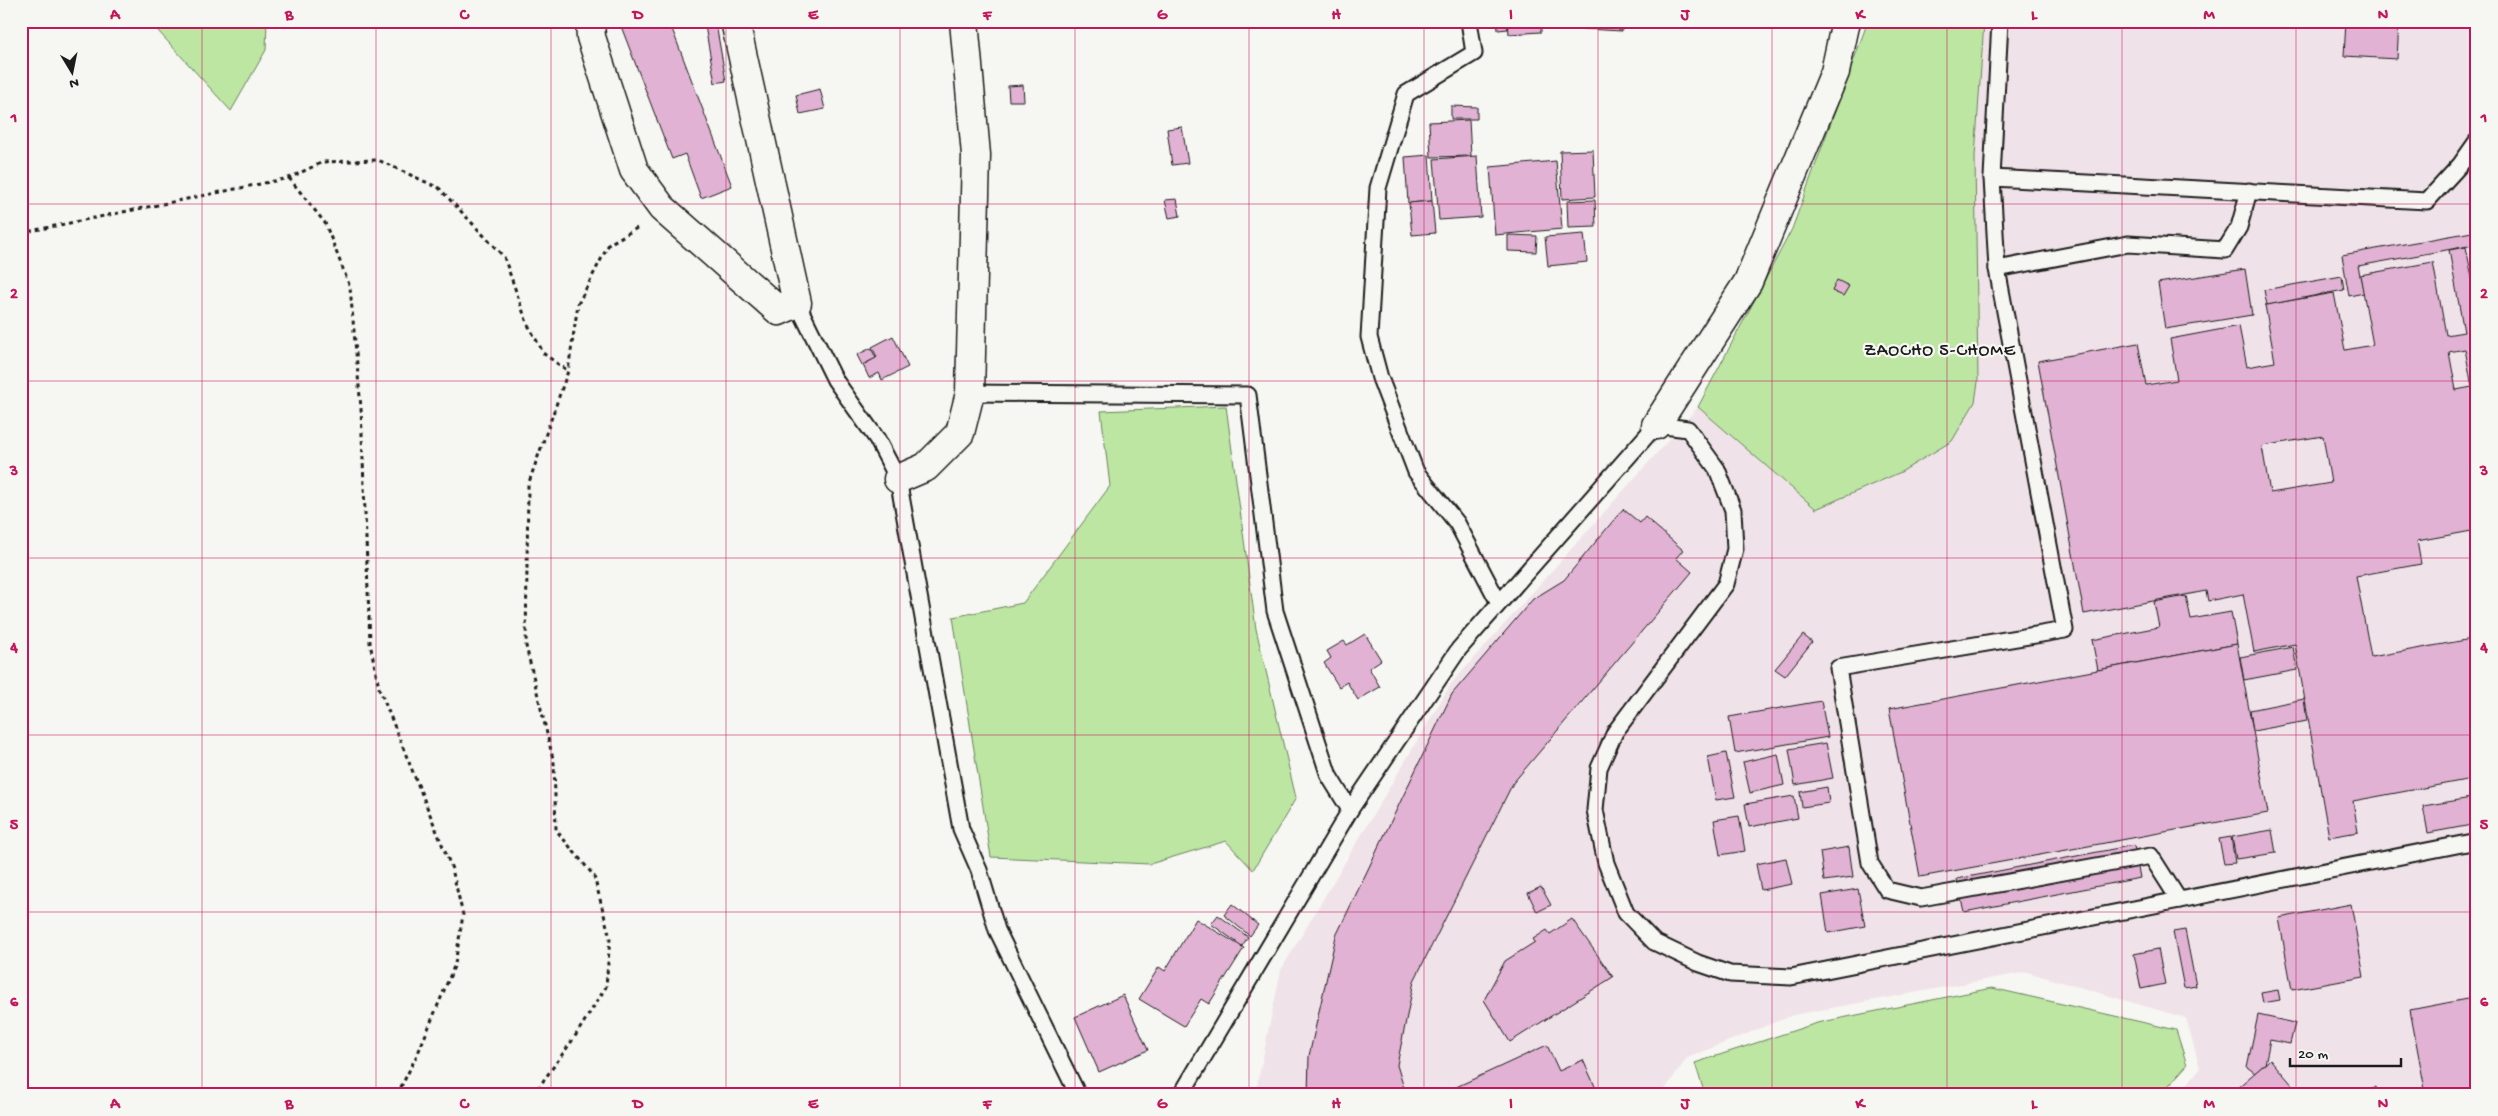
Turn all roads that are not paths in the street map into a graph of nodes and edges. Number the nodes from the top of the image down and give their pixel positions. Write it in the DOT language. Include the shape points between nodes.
graph roads {
  1 [pos="590,21"];
  2 [pos="735,21"];
  3 [pos="964,21"];
  4 [pos="1469,21"];
  5 [pos="1846,21"];
  6 [pos="2000,21"];
  7 [pos="2477,141"];
  8 [pos="1992,178"];
  9 [pos="2249,191"];
  10 [pos="1997,268"];
  11 [pos="797,303"];
  12 [pos="970,393"];
  13 [pos="1656,425"];
  14 [pos="898,479"];
  15 [pos="1499,603"];
  16 [pos="1350,810"];
  17 [pos="2477,841"];
  18 [pos="2179,900"];
  19 [pos="1078,1095"];
  20 [pos="1181,1095"];
  1 -- 11 [label="street" via="591,37 634,170 662,208 779,311"];
  2 -- 11 [label="street"];
  3 -- 12 [label="street" via="976,155"];
  4 -- 15 [label="lane" via="1474,53 1406,94 1378,188 1369,337 1380,378 1416,472 1457,523"];
  5 -- 13 [label="street" via="1835,72 1748,282"];
  6 -- 8 [label="lane"];
  7 -- 9 [label="lane" via="2460,165 2426,201"];
  8 -- 9 [label="lane"];
  8 -- 10 [label="lane"];
  9 -- 10 [label="lane" via="2239,227 2225,250 2128,244"];
  10 -- 18 [label="lane" via="2065,630 1838,668 1870,863 1887,890 1921,898 2150,856"];
  11 -- 14 [label="lane" via="835,380 877,439"];
  12 -- 14 [label="street" via="960,433 926,468"];
  12 -- 16 [label="lane" via="1248,395 1275,611 1329,776"];
  13 -- 15 [label="lane"];
  13 -- 18 [label="lane" via="1688,429 1717,470 1733,510 1735,549 1726,584 1615,732 1599,768 1595,810 1606,863 1626,913 1654,942 1730,974 1791,977"];
  14 -- 19 [label="lane" via="961,829 979,870 997,930"];
  15 -- 16 [label="lane" via="1458,649"];
  16 -- 20 [label="lane"];
  17 -- 18 [label="lane"];
}
